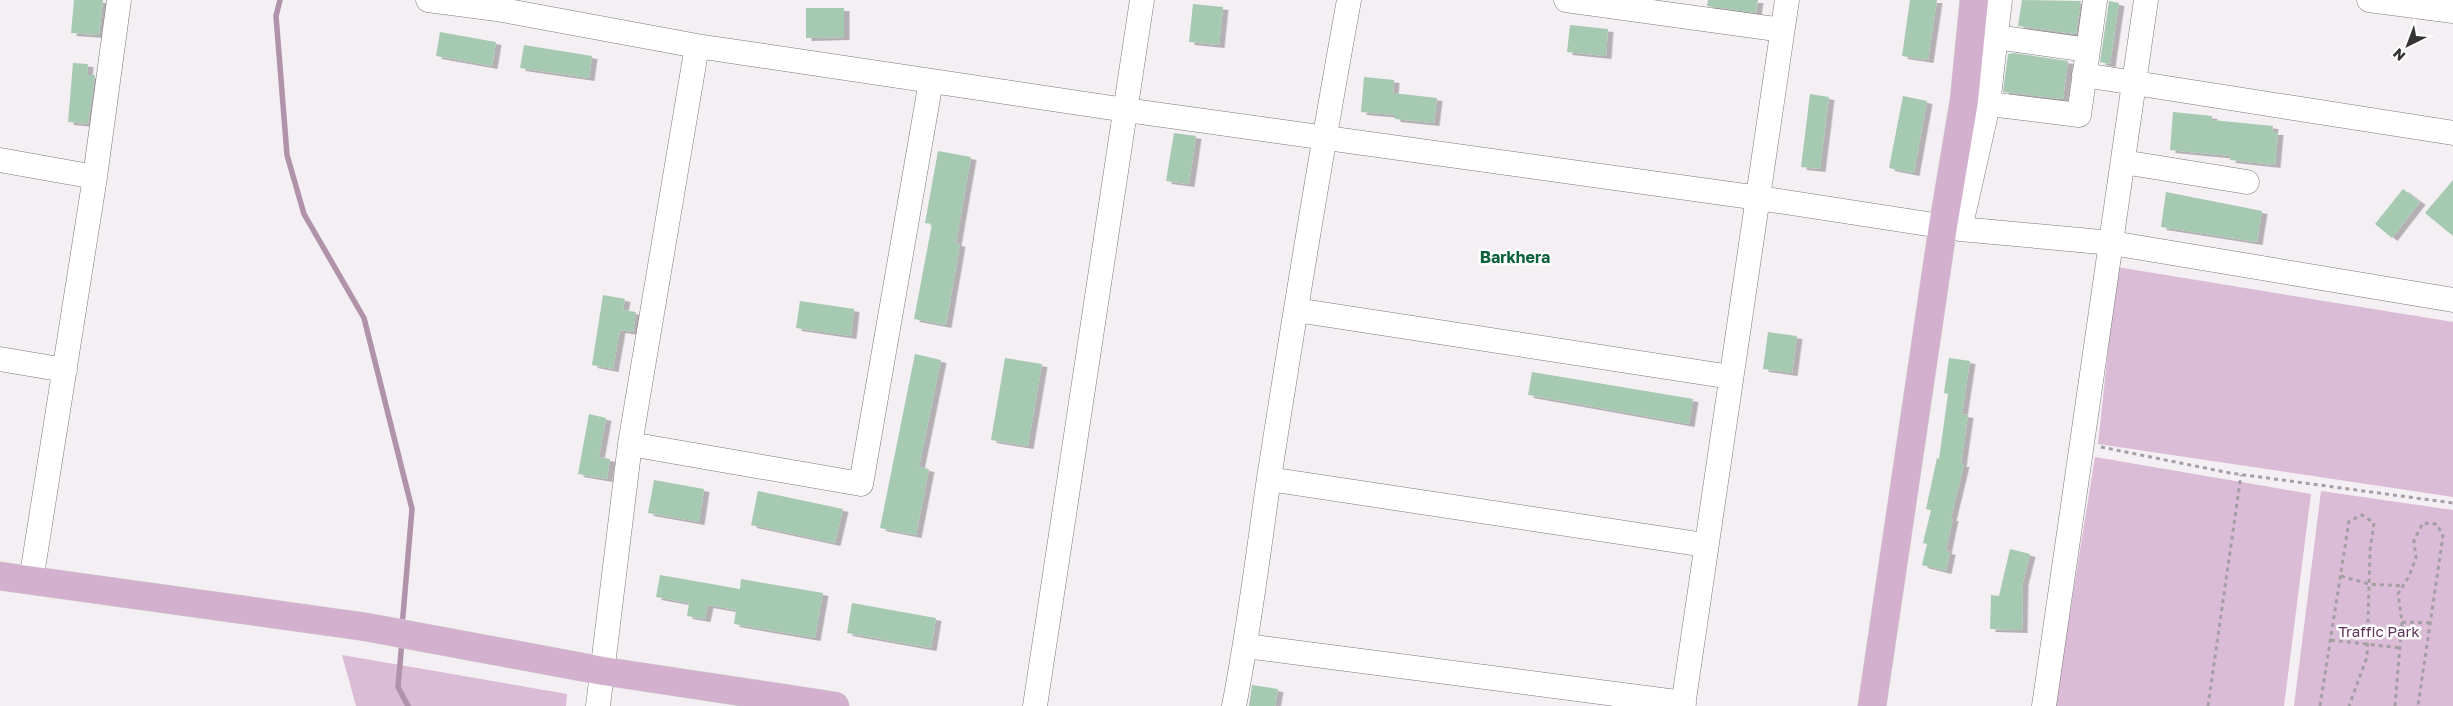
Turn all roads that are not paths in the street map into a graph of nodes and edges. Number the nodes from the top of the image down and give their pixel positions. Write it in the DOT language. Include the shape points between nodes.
graph roads {
  1 [pos="119,0"];
  2 [pos="428,0"];
  3 [pos="1142,0"];
  4 [pos="1349,0"];
  5 [pos="1566,0"];
  6 [pos="1787,0"];
  7 [pos="1974,0"];
  8 [pos="2000,0"];
  9 [pos="2096,0"];
  10 [pos="2146,0"];
  11 [pos="2369,0"];
  12 [pos="497,4"];
  13 [pos="2453,11"];
  14 [pos="1782,30"];
  15 [pos="1996,38"];
  16 [pos="697,46"];
  17 [pos="2088,50"];
  18 [pos="2084,75"];
  19 [pos="931,81"];
  20 [pos="2135,82"];
  21 [pos="1976,103"];
  22 [pos="1126,110"];
  23 [pos="2453,133"];
  24 [pos="1324,138"];
  25 [pos="0,160"];
  26 [pos="2123,162"];
  27 [pos="95,177"];
  28 [pos="2247,182"];
  29 [pos="1759,198"];
  30 [pos="1951,227"];
  31 [pos="2112,242"];
  32 [pos="2453,300"];
  33 [pos="1296,310"];
  34 [pos="0,359"];
  35 [pos="65,370"];
  36 [pos="1731,377"];
  37 [pos="630,444"];
  38 [pos="1269,479"];
  39 [pos="1706,546"];
  40 [pos="0,576"];
  41 [pos="31,581"];
  42 [pos="1246,646"];
  43 [pos="603,671"];
  44 [pos="1683,704"];
  45 [pos="598,706"];
  46 [pos="835,706"];
  47 [pos="1035,706"];
  48 [pos="1234,706"];
  49 [pos="1872,706"];
  50 [pos="2044,706"];
  1 -- 27 [label="street"];
  2 -- 12 [label="street"];
  3 -- 22 [label="street"];
  4 -- 24 [label="street"];
  5 -- 14 [label="street"];
  6 -- 14 [label="street"];
  7 -- 21 [label="main road"];
  8 -- 15 [label="street"];
  9 -- 17 [label="street"];
  10 -- 20 [label="street"];
  11 -- 13 [label="street"];
  12 -- 16 [label="street"];
  14 -- 29 [label="street"];
  15 -- 17 [label="street"];
  15 -- 21 [label="street"];
  16 -- 19 [label="street"];
  16 -- 37 [label="street"];
  17 -- 18 [label="street"];
  18 -- 20 [label="street"];
  18 -- 21 [label="street" via="2079,115"];
  19 -- 22 [label="street"];
  19 -- 37 [label="street" via="861,484"];
  20 -- 23 [label="street"];
  20 -- 26 [label="street"];
  21 -- 30 [label="main road"];
  22 -- 24 [label="street"];
  22 -- 47 [label="street"];
  24 -- 29 [label="street"];
  24 -- 33 [label="street"];
  25 -- 27 [label="street"];
  26 -- 28 [label="street"];
  26 -- 31 [label="street"];
  27 -- 35 [label="street"];
  29 -- 30 [label="street"];
  29 -- 36 [label="street"];
  30 -- 31 [label="street"];
  30 -- 49 [label="main road"];
  31 -- 32 [label="street"];
  31 -- 50 [label="street"];
  33 -- 36 [label="street"];
  33 -- 38 [label="street"];
  34 -- 35 [label="street"];
  35 -- 41 [label="street"];
  36 -- 39 [label="street"];
  37 -- 43 [label="street"];
  38 -- 39 [label="street"];
  38 -- 42 [label="street"];
  39 -- 44 [label="street"];
  40 -- 41 [label="main road"];
  41 -- 43 [label="main road" via="420,636"];
  42 -- 44 [label="street"];
  42 -- 48 [label="street"];
  43 -- 45 [label="street"];
  43 -- 46 [label="main road"];
}
